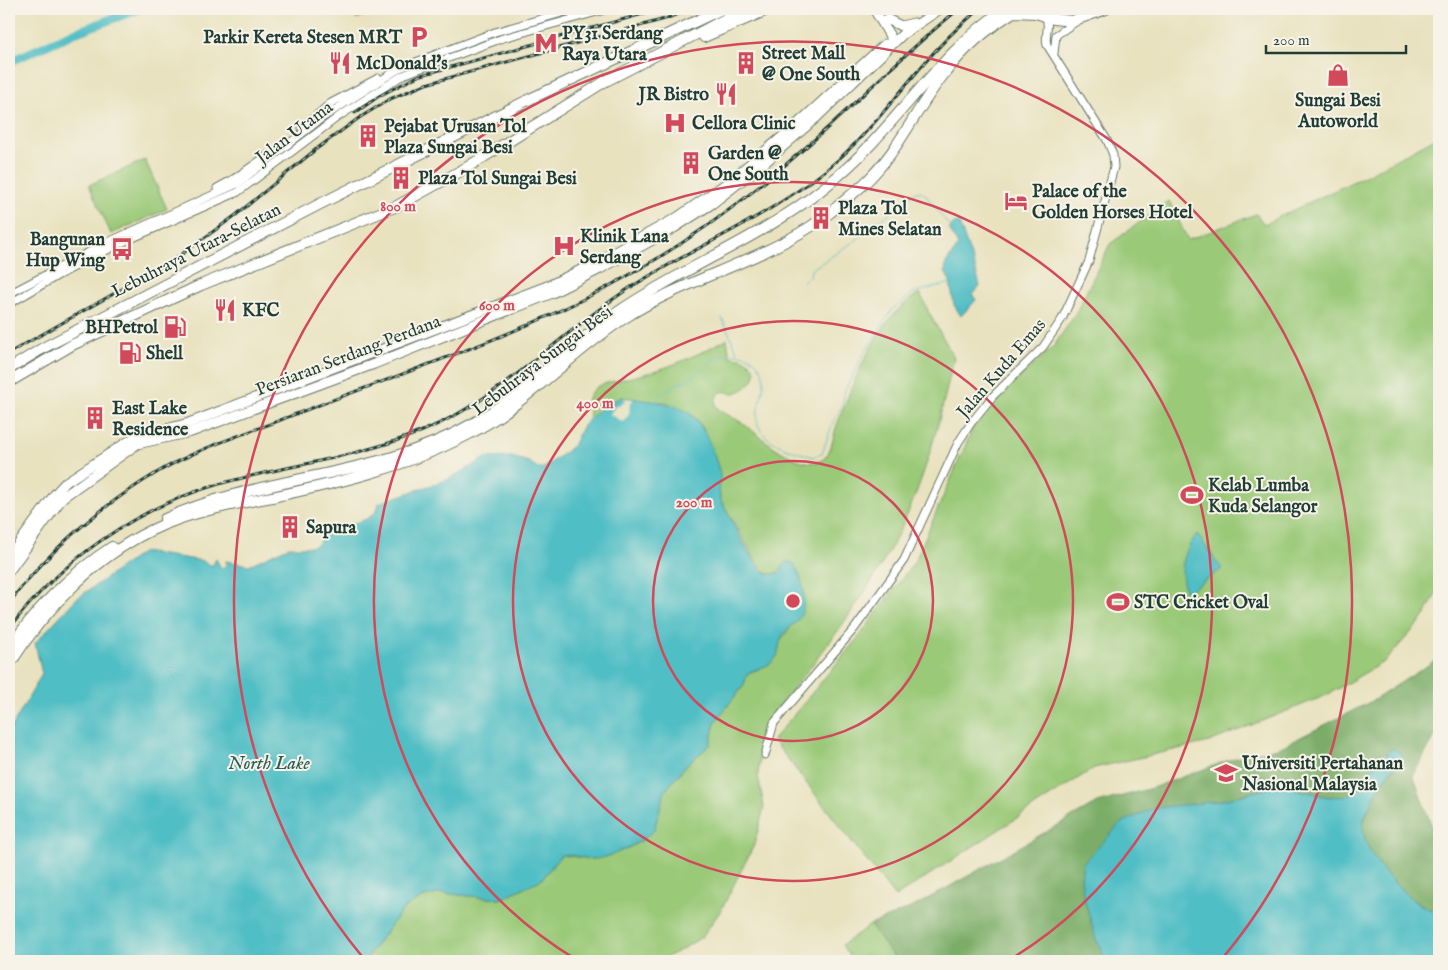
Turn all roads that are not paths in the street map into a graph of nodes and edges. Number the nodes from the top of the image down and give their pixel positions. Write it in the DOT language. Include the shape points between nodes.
graph roads {
  1 [pos="576,9"];
  2 [pos="608,9"];
  3 [pos="722,9"];
  4 [pos="745,9"];
  5 [pos="768,9"];
  6 [pos="874,9"];
  7 [pos="882,9"];
  8 [pos="940,9"];
  9 [pos="1106,9"];
  10 [pos="1012,10"];
  11 [pos="1048,12"];
  12 [pos="1060,20"];
  13 [pos="1078,20"];
  14 [pos="885,22"];
  15 [pos="919,22"];
  16 [pos="1047,30"];
  17 [pos="896,38"];
  18 [pos="681,41"];
  19 [pos="879,48"];
  20 [pos="1054,56"];
  21 [pos="815,113"];
  22 [pos="9,294"];
  23 [pos="9,304"];
  24 [pos="403,347"];
  25 [pos="9,369"];
  26 [pos="9,382"];
  27 [pos="9,556"];
  28 [pos="9,571"];
  29 [pos="9,649"];
  30 [pos="9,665"];
  31 [pos="765,755"];
  1 -- 22 [label="street, Jalan Utama" via="495,32 390,73 322,118 237,184 108,242"];
  2 -- 23 [label="street, Jalan Utama" via="502,38 403,76 338,117 238,192 121,243"];
  3 -- 25 [label="highway, Lebuhraya Utara–Selatan" via="565,82 401,164 52,343"];
  4 -- 18 [label="highway"];
  5 -- 18 [label="highway" via="700,38"];
  6 -- 14 [label="main road"];
  7 -- 14 [label="main road"];
  8 -- 15 [label="main road, Persiaran Serdang Perdana"];
  9 -- 13 [label="highway"];
  10 -- 11 [label="highway"];
  10 -- 29 [label="highway, Lebuhraya Sungai Besi" via="957,48 897,118 827,186 778,219 624,308 479,420 370,465 218,498 133,534 74,576 44,604"];
  10 -- 30 [label="highway, Lebuhraya Sungai Besi" via="952,64 894,152 878,170 842,204 809,228 639,309 573,356 503,414 444,446 379,471 235,503 151,530 119,550 75,585 46,614"];
  11 -- 12 [label="highway"];
  11 -- 16 [label="street, Jalan Kuda Emas"];
  12 -- 13 [label="highway"];
  12 -- 16 [label="street"];
  13 -- 20 [label="street" via="1056,35"];
  14 -- 15 [label="main road" via="901,26"];
  14 -- 17 [label="main road"];
  14 -- 19 [label="main road"];
  15 -- 17 [label="main road, Persiaran Serdang Perdana"];
  16 -- 20 [label="street, Jalan Kuda Emas" via="1044,37"];
  17 -- 19 [label="main road, Persiaran Serdang Perdana"];
  17 -- 21 [label="main road, Persiaran Serdang Perdana"];
  18 -- 26 [label="highway, Lebuhraya Utara–Selatan" via="604,82 466,168 397,206 201,285 72,345"];
  19 -- 21 [label="main road, Persiaran Serdang Perdana"];
  20 -- 31 [label="street, Jalan Kuda Emas" via="1113,155 1114,167 1089,261 1062,319 1043,348 970,423 904,560 855,628 774,722"];
  21 -- 24 [label="main road, Persiaran Serdang Perdana" via="725,194 656,239 557,291"];
  24 -- 27 [label="main road, Persiaran Serdang Perdana" via="190,423 135,437 59,488"];
  24 -- 28 [label="main road, Persiaran Serdang Perdana" via="190,432 137,444 63,497"];
}
